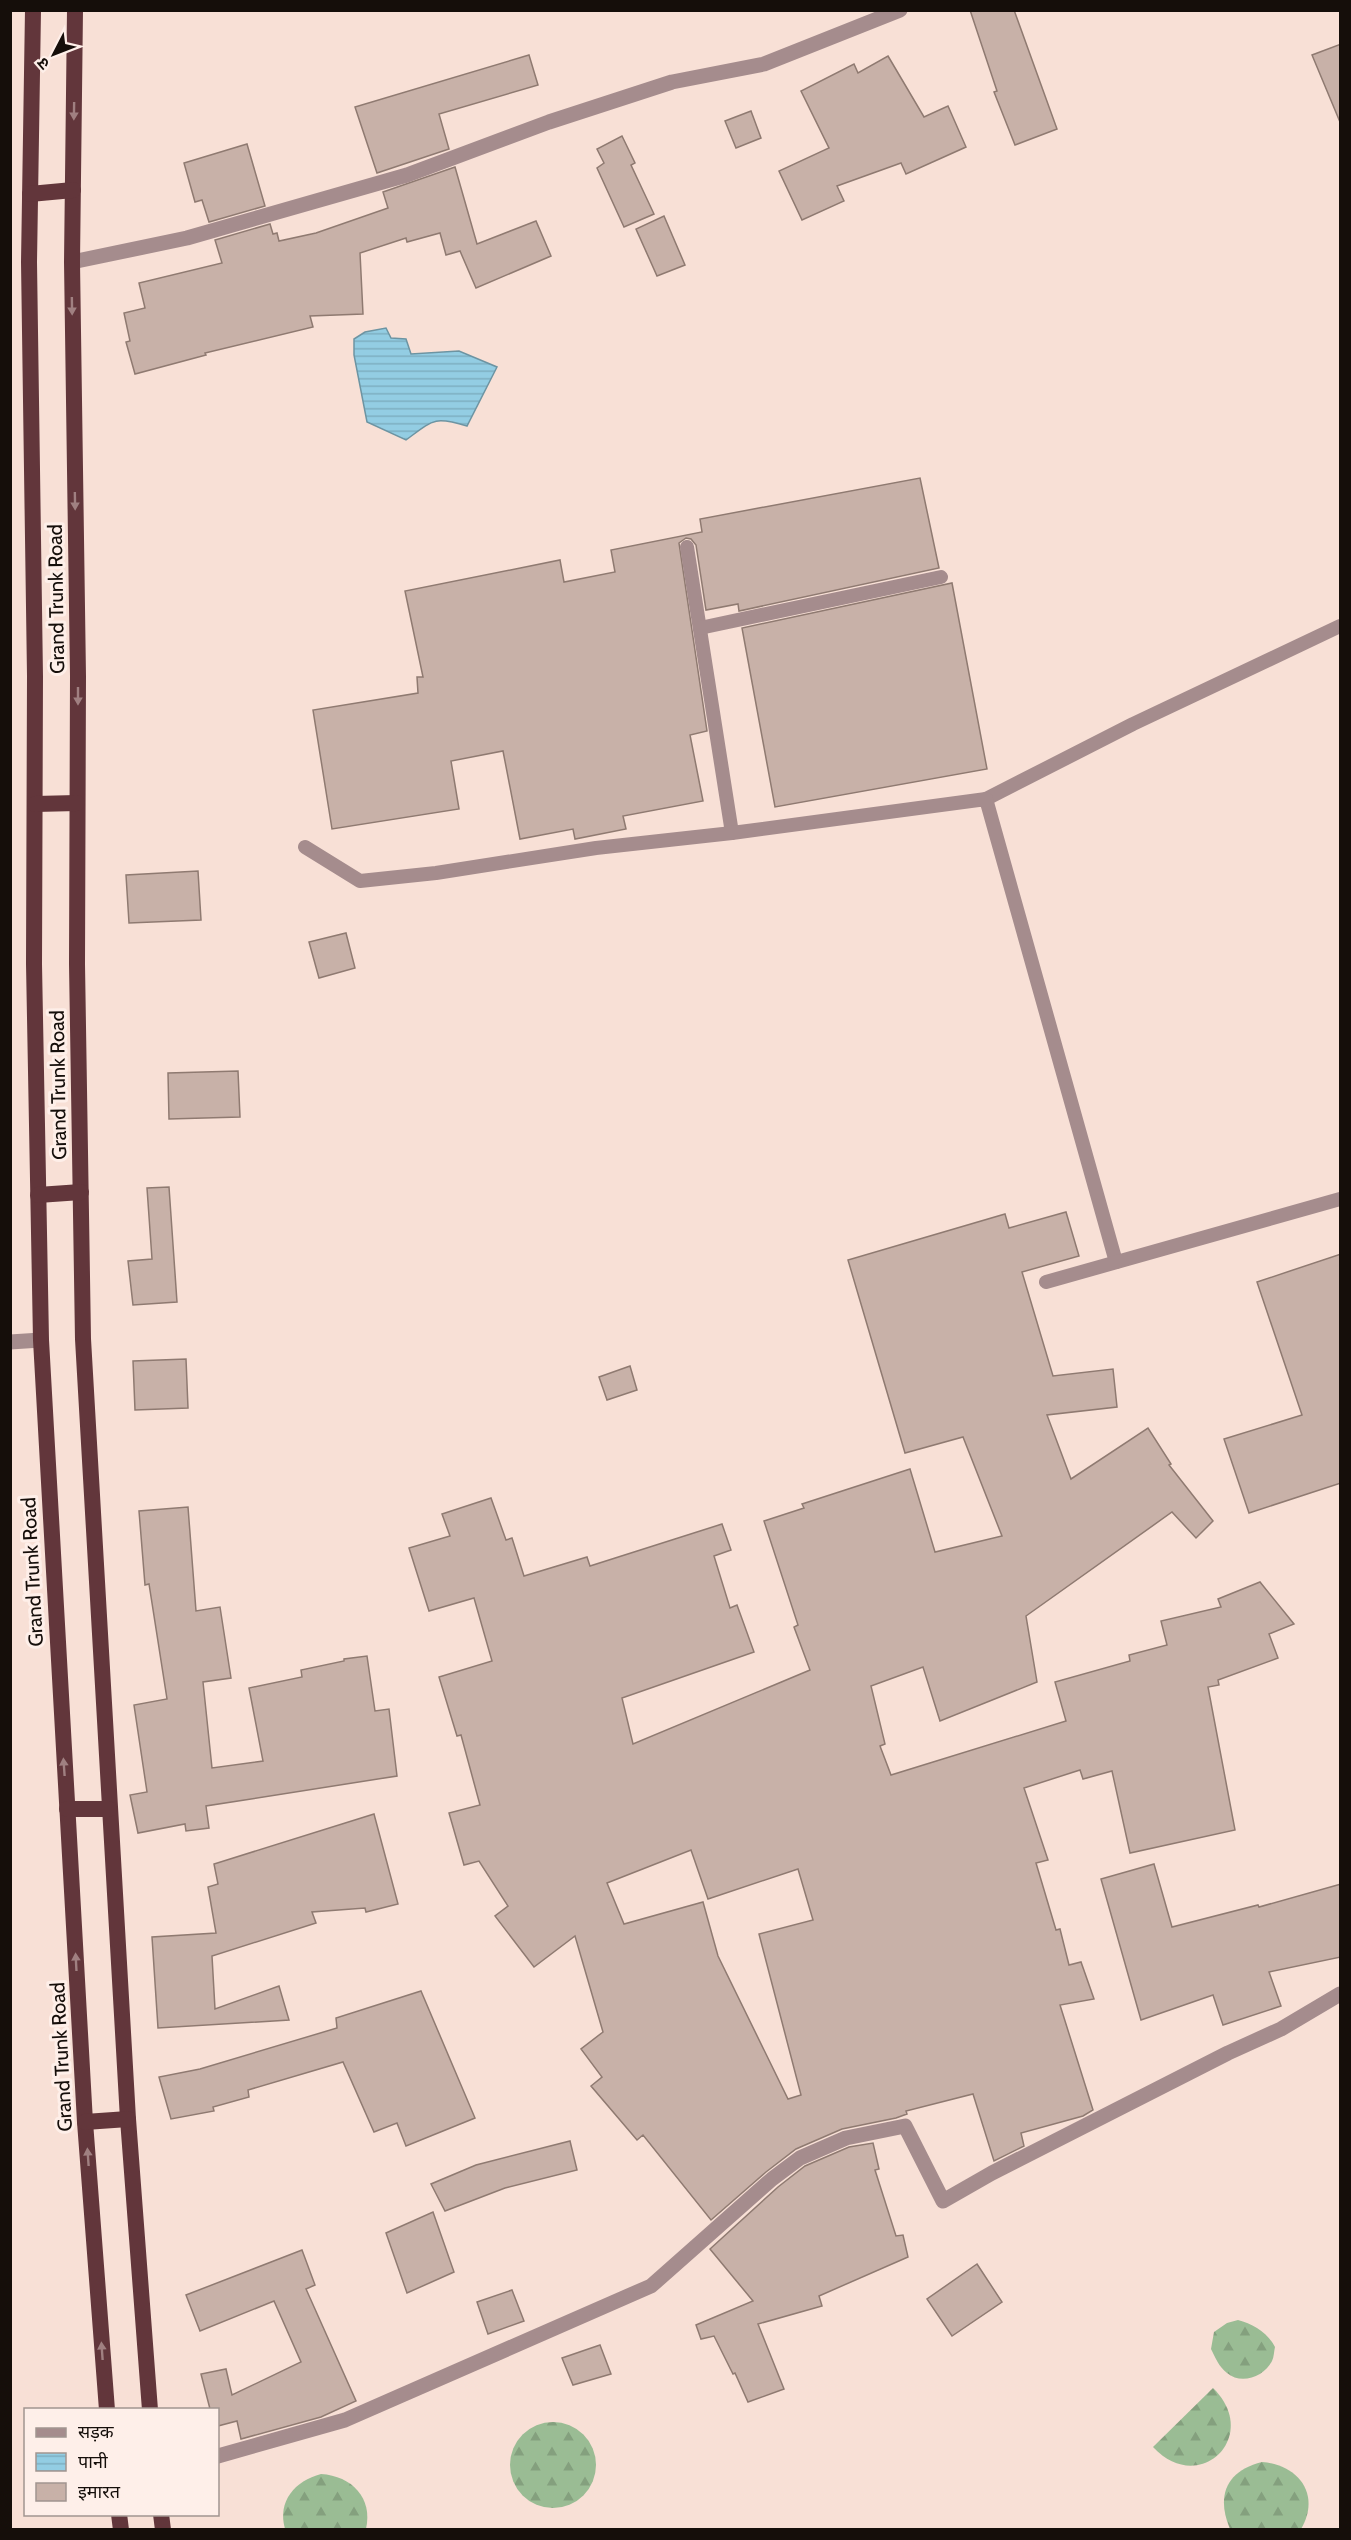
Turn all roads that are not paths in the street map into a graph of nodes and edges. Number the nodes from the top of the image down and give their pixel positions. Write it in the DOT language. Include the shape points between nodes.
graph roads {
  1 [pos="33,10"];
  2 [pos="75,10"];
  3 [pos="900,10"];
  4 [pos="73,190"];
  5 [pos="30,194"];
  6 [pos="72,262"];
  7 [pos="687,547"];
  8 [pos="941,577"];
  9 [pos="1341,626"];
  10 [pos="700,628"];
  11 [pos="986,799"];
  12 [pos="77,803"];
  13 [pos="35,804"];
  14 [pos="732,833"];
  15 [pos="305,847"];
  16 [pos="81,1191"];
  17 [pos="38,1195"];
  18 [pos="1341,1199"];
  19 [pos="1116,1262"];
  20 [pos="1046,1282"];
  21 [pos="40,1340"];
  22 [pos="10,1342"];
  23 [pos="67,1809"];
  24 [pos="109,1809"];
  25 [pos="1341,1994"];
  26 [pos="128,2119"];
  27 [pos="85,2122"];
  28 [pos="107,2408"];
  29 [pos="150,2408"];
  30 [pos="219,2456"];
  1 -- 5 [label="highway, Grand Trunk Road"];
  2 -- 4 [label="highway, Grand Trunk Road, one-way"];
  3 -- 6 [label="street" via="764,64 672,82 407,175 187,238"];
  4 -- 5 [label="highway"];
  4 -- 6 [label="highway, Grand Trunk Road"];
  5 -- 13 [label="highway, Grand Trunk Road"];
  6 -- 12 [label="highway, Grand Trunk Road, one-way"];
  7 -- 10 [label="lane"];
  8 -- 10 [label="lane"];
  9 -- 11 [label="lane" via="1133,724"];
  10 -- 14 [label="lane"];
  11 -- 14 [label="lane"];
  11 -- 19 [label="lane"];
  12 -- 13 [label="highway"];
  12 -- 16 [label="highway, Grand Trunk Road"];
  13 -- 17 [label="highway, Grand Trunk Road"];
  14 -- 15 [label="lane" via="360,881"];
  16 -- 17 [label="highway"];
  16 -- 24 [label="highway, Grand Trunk Road" via="83,1339"];
  17 -- 21 [label="highway, Grand Trunk Road"];
  18 -- 19 [label="lane"];
  19 -- 20 [label="lane"];
  21 -- 22 [label="street"];
  23 -- 21 [label="highway, Grand Trunk Road, one-way"];
  23 -- 24 [label="highway"];
  27 -- 23 [label="highway, Grand Trunk Road, one-way"];
  24 -- 26 [label="highway, Grand Trunk Road"];
  25 -- 30 [label="street" via="1281,2029 943,2201 905,2126 846,2138 800,2158 651,2286 345,2420"];
  26 -- 27 [label="highway"];
  26 -- 29 [label="highway, Grand Trunk Road"];
  28 -- 27 [label="highway, Grand Trunk Road, one-way"];
}
